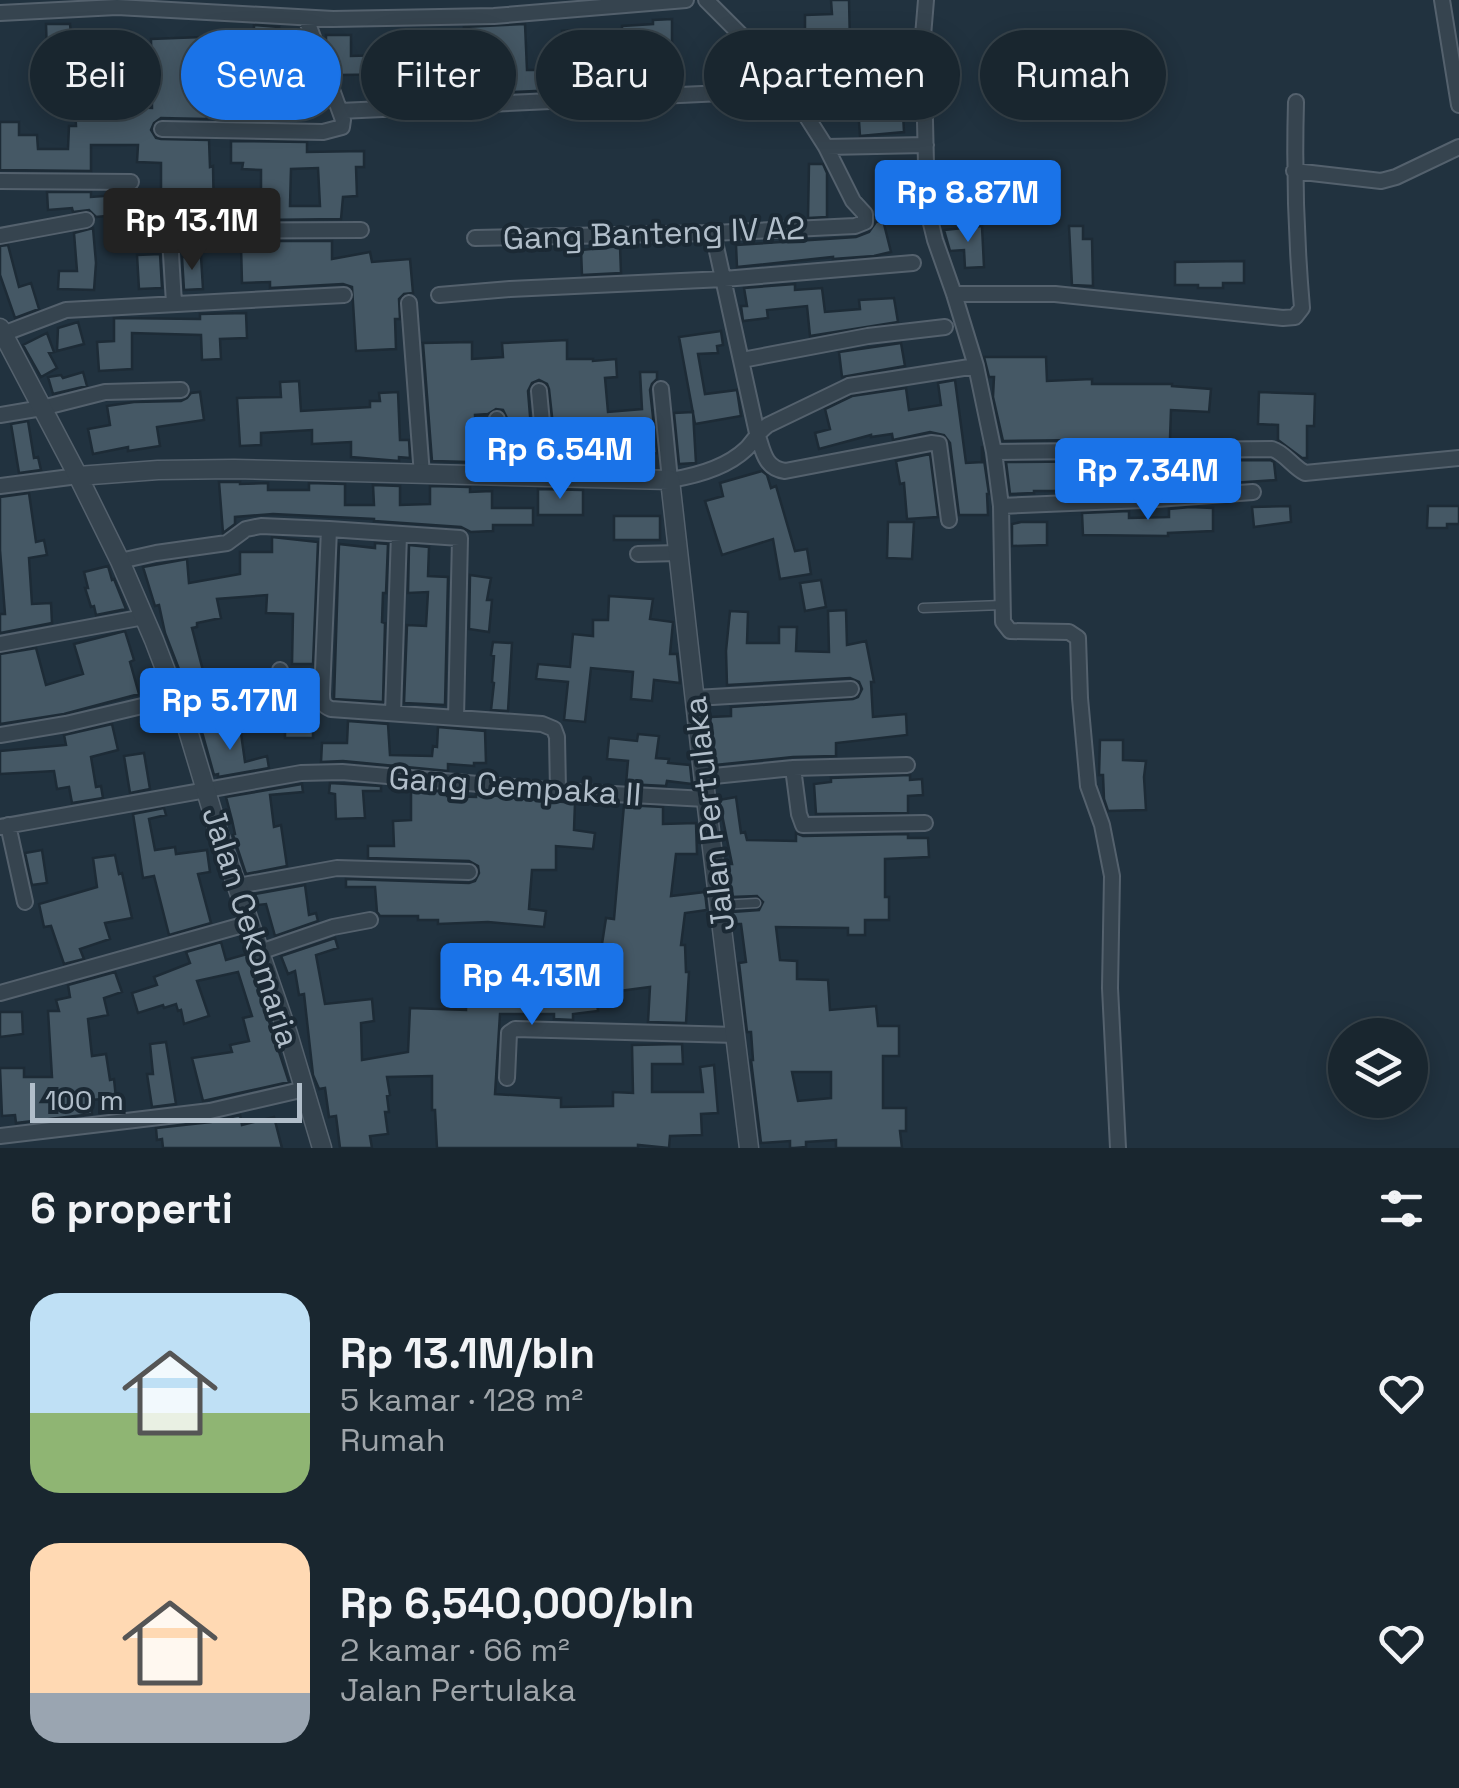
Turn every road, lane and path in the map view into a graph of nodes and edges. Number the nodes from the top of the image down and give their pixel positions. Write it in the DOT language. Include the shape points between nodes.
graph roads {
  1 [pos="686,0"];
  2 [pos="706,0"];
  3 [pos="926,0"];
  4 [pos="1442,0"];
  5 [pos="117,3"];
  6 [pos="219,6"];
  7 [pos="0,13"];
  8 [pos="306,18"];
  9 [pos="310,30"];
  10 [pos="736,30"];
  11 [pos="704,94"];
  12 [pos="1296,102"];
  13 [pos="1459,105"];
  14 [pos="341,111"];
  15 [pos="341,119"];
  16 [pos="809,120"];
  17 [pos="162,128"];
  18 [pos="926,145"];
  19 [pos="1459,146"];
  20 [pos="826,147"];
  21 [pos="1294,170"];
  22 [pos="0,182"];
  23 [pos="130,182"];
  24 [pos="86,220"];
  25 [pos="361,230"];
  26 [pos="713,232"];
  27 [pos="0,236"];
  28 [pos="475,238"];
  29 [pos="913,263"];
  30 [pos="724,279"];
  31 [pos="954,294"];
  32 [pos="344,295"];
  33 [pos="439,296"];
  34 [pos="174,303"];
  35 [pos="409,303"];
  36 [pos="944,326"];
  37 [pos="1,332"];
  38 [pos="742,360"];
  39 [pos="976,366"];
  40 [pos="181,390"];
  41 [pos="661,390"];
  42 [pos="539,391"];
  43 [pos="42,408"];
  44 [pos="0,414"];
  45 [pos="497,419"];
  46 [pos="757,433"];
  47 [pos="994,452"];
  48 [pos="1459,458"];
  49 [pos="422,475"];
  50 [pos="499,475"];
  51 [pos="78,476"];
  52 [pos="547,476"];
  53 [pos="670,480"];
  54 [pos="0,486"];
  55 [pos="1253,492"];
  56 [pos="1001,506"];
  57 [pos="949,520"];
  58 [pos="329,528"];
  59 [pos="399,534"];
  60 [pos="678,553"];
  61 [pos="638,554"];
  62 [pos="120,561"];
  63 [pos="1002,605"];
  64 [pos="923,608"];
  65 [pos="144,616"];
  66 [pos="0,644"];
  67 [pos="280,670"];
  68 [pos="851,689"];
  69 [pos="176,698"];
  70 [pos="695,698"];
  71 [pos="393,713"];
  72 [pos="456,718"];
  73 [pos="186,724"];
  74 [pos="0,735"];
  75 [pos="907,765"];
  76 [pos="792,768"];
  77 [pos="704,777"];
  78 [pos="206,791"];
  79 [pos="558,791"];
  80 [pos="706,799"];
  81 [pos="925,823"];
  82 [pos="4,826"];
  83 [pos="469,872"];
  84 [pos="238,886"];
  85 [pos="25,902"];
  86 [pos="756,902"];
  87 [pos="720,905"];
  88 [pos="370,920"];
  89 [pos="250,923"];
  90 [pos="260,952"];
  91 [pos="0,994"];
  92 [pos="736,1035"];
  93 [pos="507,1078"];
  94 [pos="304,1089"];
  95 [pos="0,1136"];
  96 [pos="322,1148"];
  97 [pos="750,1148"];
  98 [pos="1118,1148"];
  1 -- 8 [label="street" via="494,16"];
  2 -- 10 [label="street"];
  3 -- 18 [label="street"];
  4 -- 13 [label="street"];
  5 -- 6 [label="street"];
  5 -- 7 [label="street"];
  6 -- 8 [label="street"];
  8 -- 9 [label="street"];
  11 -- 14 [label="street"];
  12 -- 21 [label="street"];
  15 -- 17 [label="street" via="342,127 330,131"];
  16 -- 20 [label="street"];
  18 -- 20 [label="street"];
  18 -- 31 [label="street" via="927,207"];
  19 -- 21 [label="street" via="1382,181"];
  20 -- 26 [label="street, Gang Banteng IV A2" via="865,222"];
  21 -- 31 [label="street" via="1302,308 1295,317 1055,294"];
  22 -- 23 [label="street"];
  24 -- 27 [label="street"];
  25 -- 34 [label="street" via="172,231"];
  26 -- 28 [label="street, Gang Banteng IV A2"];
  26 -- 30 [label="street"];
  29 -- 30 [label="street"];
  30 -- 33 [label="street"];
  30 -- 38 [label="street"];
  31 -- 39 [label="street"];
  32 -- 34 [label="street"];
  34 -- 37 [label="street" via="66,310"];
  35 -- 49 [label="street"];
  36 -- 38 [label="street"];
  37 -- 43 [label="street, Jalan Cekomaria"];
  38 -- 46 [label="street"];
  39 -- 46 [label="street" via="848,386"];
  39 -- 47 [label="street"];
  40 -- 43 [label="street" via="105,392"];
  41 -- 53 [label="street"];
  42 -- 52 [label="street"];
  43 -- 44 [label="street"];
  43 -- 51 [label="street, Jalan Cekomaria"];
  45 -- 50 [label="street"];
  46 -- 53 [label="street" via="730,460"];
  46 -- 57 [label="street" via="766,460 785,472 939,444"];
  47 -- 48 [label="street" via="1272,449 1305,474"];
  47 -- 56 [label="street"];
  49 -- 50 [label="street"];
  49 -- 51 [label="street" via="234,469"];
  50 -- 52 [label="street"];
  51 -- 54 [label="street"];
  51 -- 62 [label="street, Jalan Cekomaria"];
  52 -- 53 [label="street"];
  53 -- 60 [label="street, Jalan Pertulaka"];
  55 -- 56 [label="street"];
  56 -- 63 [label="street"];
  58 -- 59 [label="street"];
  58 -- 62 [label="street" via="260,526 227,543"];
  58 -- 71 [label="street" via="322,702 331,709"];
  59 -- 71 [label="street"];
  59 -- 72 [label="street" via="461,540"];
  60 -- 61 [label="street"];
  60 -- 70 [label="street, Jalan Pertulaka"];
  62 -- 65 [label="street, Jalan Cekomaria"];
  63 -- 64 [label="lane"];
  63 -- 98 [label="street" via="1010,631 1070,632 1078,638 1088,786 1112,876"];
  65 -- 66 [label="street"];
  65 -- 69 [label="street, Jalan Cekomaria"];
  67 -- 73 [label="street" via="272,710"];
  68 -- 70 [label="street"];
  69 -- 73 [label="street, Jalan Cekomaria"];
  69 -- 74 [label="street"];
  70 -- 77 [label="street, Jalan Pertulaka"];
  71 -- 72 [label="street"];
  72 -- 79 [label="street" via="554,729"];
  73 -- 78 [label="street, Jalan Cekomaria"];
  75 -- 76 [label="street"];
  76 -- 77 [label="street"];
  76 -- 81 [label="street" via="803,824"];
  77 -- 80 [label="street, Jalan Pertulaka"];
  78 -- 79 [label="street, Gang Cempaka II" via="302,772"];
  78 -- 82 [label="street, Gang Cempaka II"];
  78 -- 84 [label="street, Jalan Cekomaria"];
  79 -- 80 [label="street, Gang Cempaka II"];
  80 -- 87 [label="street, Jalan Pertulaka"];
  82 -- 85 [label="street"];
  83 -- 84 [label="street" via="337,868"];
  84 -- 89 [label="street, Jalan Cekomaria"];
  86 -- 87 [label="lane"];
  87 -- 92 [label="street, Jalan Pertulaka"];
  88 -- 90 [label="street"];
  89 -- 90 [label="street, Jalan Cekomaria"];
  89 -- 91 [label="street"];
  90 -- 94 [label="street, Jalan Cekomaria"];
  92 -- 93 [label="street" via="515,1028"];
  92 -- 97 [label="street, Jalan Pertulaka"];
  94 -- 95 [label="street" via="210,1112"];
  94 -- 96 [label="street, Jalan Cekomaria"];
}
